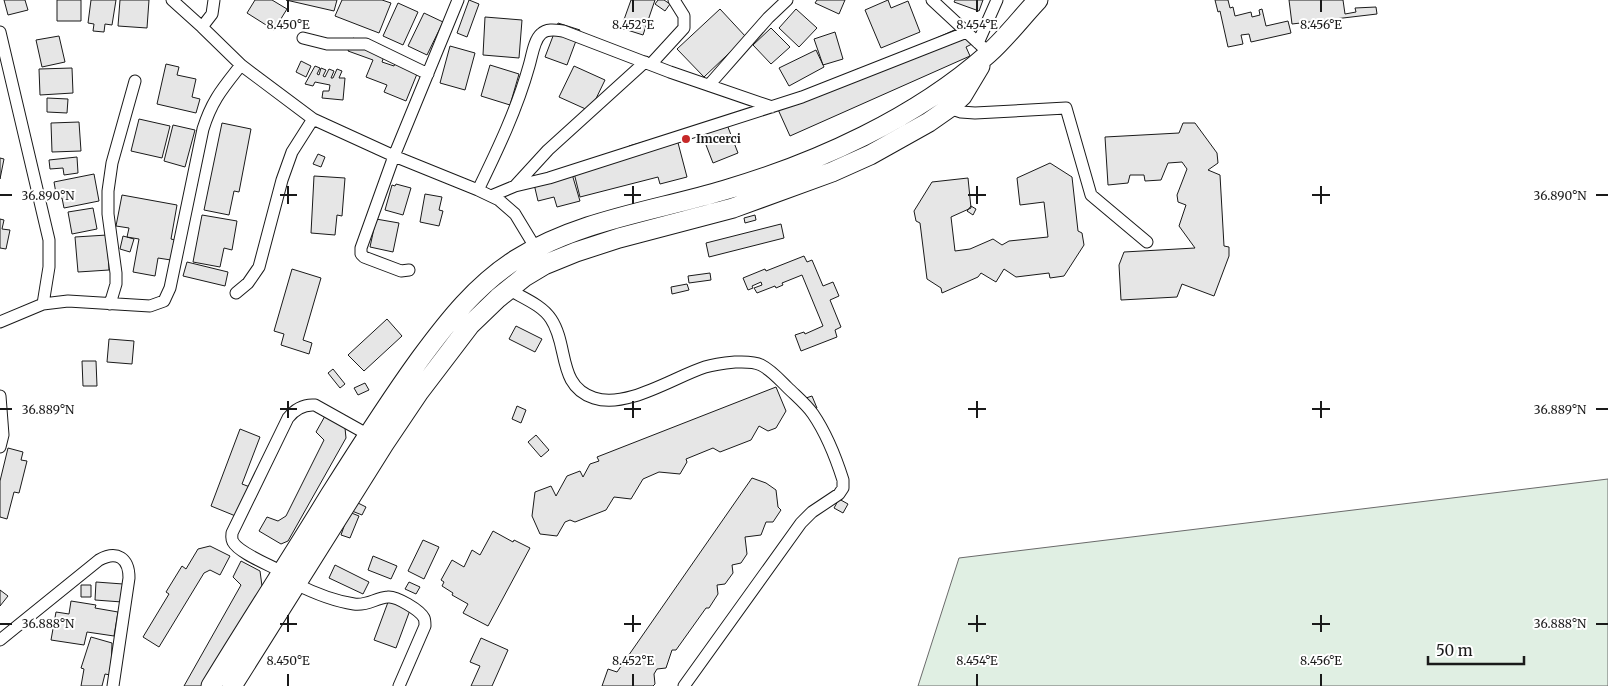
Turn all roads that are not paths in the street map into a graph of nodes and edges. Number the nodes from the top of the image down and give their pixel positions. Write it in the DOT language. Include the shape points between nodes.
graph roads {
  1 [pos="172,0"];
  2 [pos="214,0"];
  3 [pos="458,0"];
  4 [pos="674,0"];
  5 [pos="787,0"];
  6 [pos="932,0"];
  7 [pos="997,0"];
  8 [pos="1038,0"];
  9 [pos="202,27"];
  10 [pos="0,32"];
  11 [pos="967,32"];
  12 [pos="302,38"];
  13 [pos="983,48"];
  14 [pos="648,63"];
  15 [pos="241,65"];
  16 [pos="428,74"];
  17 [pos="134,81"];
  18 [pos="709,85"];
  19 [pos="772,106"];
  20 [pos="949,108"];
  21 [pos="313,119"];
  22 [pos="394,156"];
  23 [pos="515,186"];
  24 [pos="478,190"];
  25 [pos="491,196"];
  26 [pos="1147,242"];
  27 [pos="536,248"];
  28 [pos="544,266"];
  29 [pos="408,270"];
  30 [pos="508,290"];
  31 [pos="236,293"];
  32 [pos="43,304"];
  33 [pos="110,304"];
  34 [pos="0,322"];
  35 [pos="0,396"];
  36 [pos="1,435"];
  37 [pos="376,439"];
  38 [pos="0,447"];
  39 [pos="289,578"];
  40 [pos="0,640"];
  41 [pos="113,686"];
  42 [pos="210,686"];
  43 [pos="232,686"];
  44 [pos="399,686"];
  45 [pos="684,686"];
  1 -- 9 [label="street"];
  2 -- 9 [label="street" via="212,14"];
  3 -- 16 [label="street"];
  4 -- 14 [label="street" via="684,16 684,28"];
  5 -- 18 [label="street"];
  6 -- 11 [label="street"];
  7 -- 13 [label="street"];
  8 -- 13 [label="main road"];
  9 -- 15 [label="street"];
  10 -- 32 [label="street" via="49,240 49,267"];
  11 -- 13 [label="street"];
  11 -- 19 [label="street"];
  12 -- 16 [label="street" via="327,44 366,44"];
  13 -- 20 [label="main road" via="962,96"];
  13 -- 27 [label="main road" via="955,80 920,104 825,154 727,190 614,219"];
  14 -- 18 [label="street"];
  14 -- 23 [label="street" via="548,150"];
  14 -- 24 [label="street" via="563,31 540,34 508,129"];
  15 -- 21 [label="street"];
  15 -- 33 [label="street" via="209,109 170,288 164,301 150,306"];
  16 -- 22 [label="street"];
  17 -- 33 [label="street" via="108,191 116,284"];
  18 -- 19 [label="street"];
  19 -- 23 [label="street" via="550,178"];
  20 -- 26 [label="street" via="975,113 1066,108 1090,195"];
  20 -- 28 [label="main road" via="870,155 816,178 733,208 597,245"];
  21 -- 22 [label="street"];
  21 -- 31 [label="street" via="292,152 259,266 248,283"];
  22 -- 24 [label="street"];
  22 -- 29 [label="street" via="361,252 364,257 401,271"];
  23 -- 25 [label="street"];
  24 -- 25 [label="street"];
  25 -- 27 [label="street" via="515,214"];
  27 -- 28 [label="street"];
  27 -- 37 [label="main road" via="487,281 458,310 406,378"];
  28 -- 30 [label="main road"];
  30 -- 37 [label="main road" via="483,311 419,392"];
  30 -- 45 [label="street" via="549,316 557,329 571,381 592,398 610,401 626,398 706,367 750,362 764,366 804,403 819,423 842,480 841,492 801,523"];
  32 -- 33 [label="street"];
  32 -- 34 [label="street"];
  35 -- 36 [label="street"];
  36 -- 38 [label="street"];
  37 -- 39 [label="main road"];
  37 -- 39 [label="street" via="315,405 297,409 288,418 232,538 233,543 247,553"];
  39 -- 42 [label="main road"];
  39 -- 43 [label="main road"];
  39 -- 44 [label="street" via="315,594 354,604 368,604 392,597 418,611 425,626"];
  40 -- 41 [label="street" via="100,560 116,555 124,560 129,578"];
}
